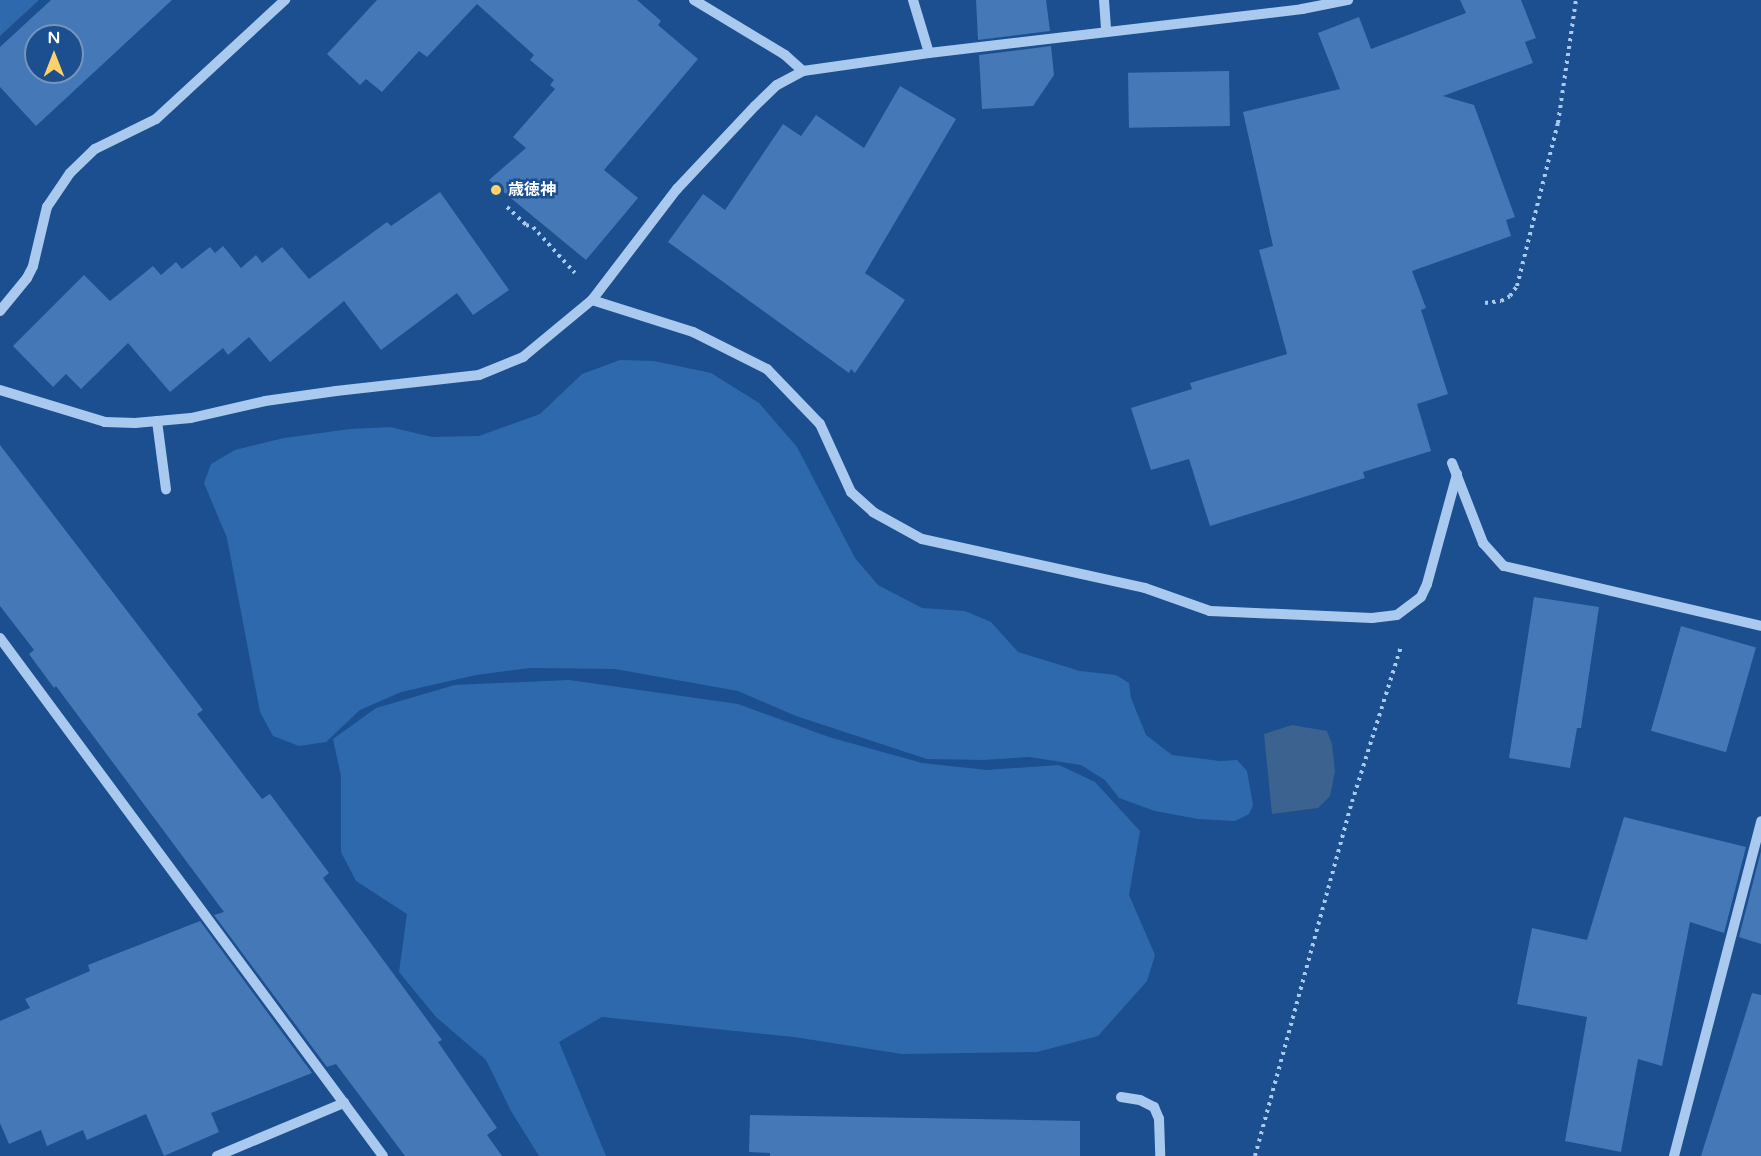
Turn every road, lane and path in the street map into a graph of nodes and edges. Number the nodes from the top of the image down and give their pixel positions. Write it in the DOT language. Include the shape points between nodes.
graph roads {
  1 [pos="285,0"];
  2 [pos="694,0"];
  3 [pos="913,0"];
  4 [pos="1104,0"];
  5 [pos="1348,0"];
  6 [pos="1575,0"];
  7 [pos="1106,32"];
  8 [pos="929,52"];
  9 [pos="803,71"];
  10 [pos="507,207"];
  11 [pos="573,271"];
  12 [pos="592,300"];
  13 [pos="1485,303"];
  14 [pos="0,311"];
  15 [pos="0,390"];
  16 [pos="157,421"];
  17 [pos="1452,463"];
  18 [pos="1457,474"];
  19 [pos="166,489"];
  20 [pos="1409,607"];
  21 [pos="1761,627"];
  22 [pos="0,638"];
  23 [pos="1761,821"];
  24 [pos="1121,1097"];
  25 [pos="344,1103"];
  26 [pos="217,1156"];
  27 [pos="383,1156"];
  28 [pos="1160,1156"];
  29 [pos="1255,1156"];
  30 [pos="1674,1156"];
  1 -- 14 [label="street" via="156,119 95,149 70,173 47,207 27,278"];
  2 -- 9 [label="street" via="785,55"];
  3 -- 8 [label="street"];
  4 -- 7 [label="street"];
  5 -- 7 [label="street"];
  6 -- 13 [label="path" via="1558,123 1517,286 1501,301"];
  7 -- 8 [label="street"];
  8 -- 9 [label="street"];
  9 -- 12 [label="street" via="777,85 754,106 677,189"];
  10 -- 11 [label="path" via="533,227"];
  12 -- 16 [label="street" via="523,357 478,375 265,400 191,418"];
  12 -- 20 [label="street" via="693,332 767,369 820,424 851,492 873,512 922,539 1145,588 1210,611 1372,618 1397,615"];
  15 -- 16 [label="street" via="105,422"];
  16 -- 19 [label="street"];
  17 -- 18 [label="street"];
  18 -- 20 [label="street" via="1427,584 1421,597"];
  18 -- 21 [label="street" via="1483,543 1504,566"];
  20 -- 29 [label="path" via="1399,661 1352,802"];
  22 -- 25 [label="street"];
  23 -- 30 [label="street"];
  24 -- 28 [label="street" via="1154,1107 1160,1119"];
  25 -- 26 [label="street"];
  25 -- 27 [label="street"];
}
